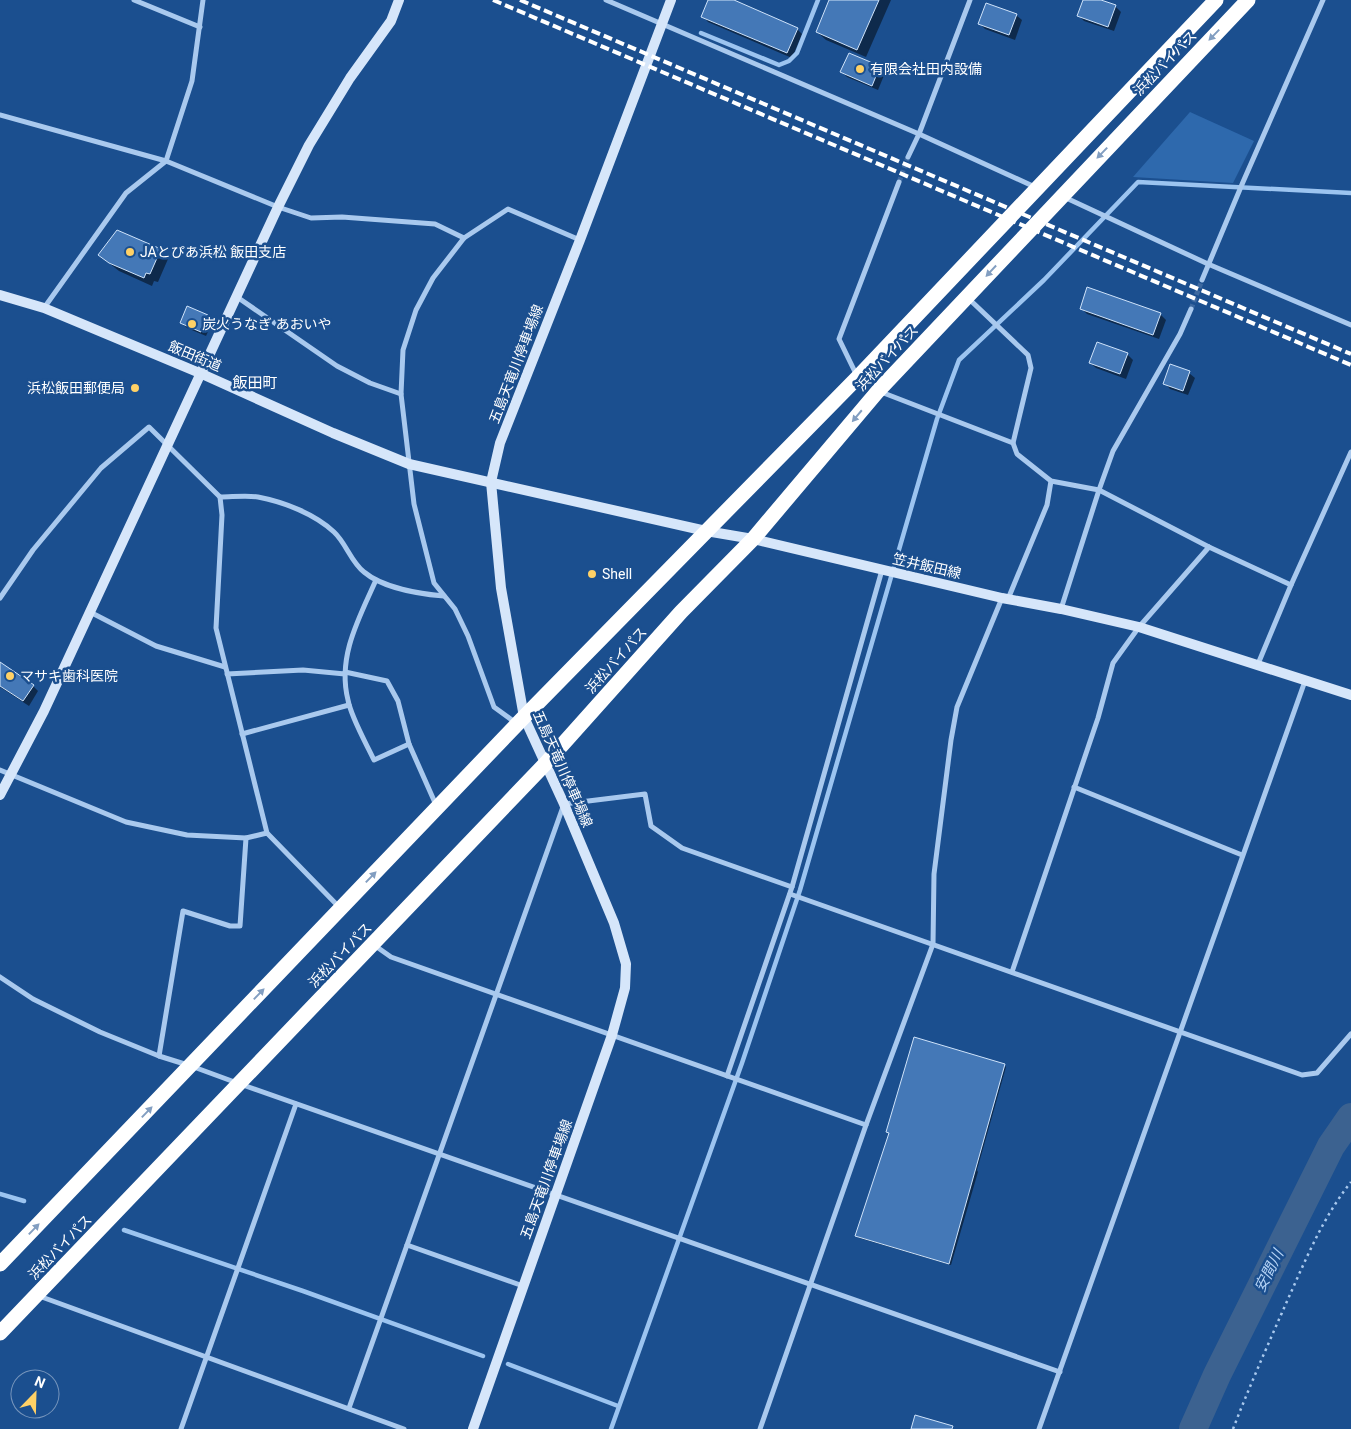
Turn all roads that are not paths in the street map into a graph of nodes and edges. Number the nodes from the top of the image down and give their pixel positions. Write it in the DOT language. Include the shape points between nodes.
graph roads {
  1 [pos="134,0"];
  2 [pos="203,0"];
  3 [pos="399,0"];
  4 [pos="606,0"];
  5 [pos="671,0"];
  6 [pos="970,0"];
  7 [pos="1216,0"];
  8 [pos="1248,0"];
  9 [pos="1324,0"];
  10 [pos="662,24"];
  11 [pos="200,27"];
  12 [pos="0,115"];
  13 [pos="919,134"];
  14 [pos="908,157"];
  15 [pos="166,161"];
  16 [pos="899,182"];
  17 [pos="1038,188"];
  18 [pos="1062,196"];
  19 [pos="278,207"];
  20 [pos="464,238"];
  21 [pos="580,240"];
  22 [pos="1208,264"];
  23 [pos="1202,280"];
  24 [pos="0,295"];
  25 [pos="967,296"];
  26 [pos="237,297"];
  27 [pos="44,308"];
  28 [pos="1191,309"];
  29 [pos="1351,325"];
  30 [pos="202,374"];
  31 [pos="858,377"];
  32 [pos="878,391"];
  33 [pos="401,394"];
  34 [pos="1013,443"];
  35 [pos="167,445"];
  36 [pos="1351,452"];
  37 [pos="409,464"];
  38 [pos="1051,481"];
  39 [pos="492,482"];
  40 [pos="1099,490"];
  41 [pos="220,497"];
  42 [pos="706,530"];
  43 [pos="753,539"];
  44 [pos="1209,547"];
  45 [pos="883,570"];
  46 [pos="376,580"];
  47 [pos="1291,585"];
  48 [pos="444,596"];
  49 [pos="0,598"];
  50 [pos="1005,598"];
  51 [pos="1061,609"];
  52 [pos="90,612"];
  53 [pos="1139,627"];
  54 [pos="1258,664"];
  55 [pos="226,667"];
  56 [pos="345,673"];
  57 [pos="227,674"];
  58 [pos="1305,681"];
  59 [pos="1351,695"];
  60 [pos="349,705"];
  61 [pos="521,721"];
  62 [pos="242,734"];
  63 [pos="408,744"];
  64 [pos="546,763"];
  65 [pos="0,770"];
  66 [pos="11,775"];
  67 [pos="1074,787"];
  68 [pos="0,796"];
  69 [pos="564,804"];
  70 [pos="438,808"];
  71 [pos="267,833"];
  72 [pos="246,838"];
  73 [pos="1242,855"];
  74 [pos="792,887"];
  75 [pos="790,894"];
  76 [pos="341,909"];
  77 [pos="373,944"];
  78 [pos="933,944"];
  79 [pos="1012,972"];
  80 [pos="0,977"];
  81 [pos="495,994"];
  82 [pos="1181,1031"];
  83 [pos="1351,1034"];
  84 [pos="612,1035"];
  85 [pos="159,1056"];
  86 [pos="191,1066"];
  87 [pos="727,1076"];
  88 [pos="240,1084"];
  89 [pos="296,1104"];
  90 [pos="866,1125"];
  91 [pos="438,1154"];
  92 [pos="555,1195"];
  93 [pos="407,1245"];
  94 [pos="0,1264"];
  95 [pos="810,1284"];
  96 [pos="523,1286"];
  97 [pos="36,1295"];
  98 [pos="0,1333"];
  99 [pos="206,1358"];
  100 [pos="1060,1372"];
  101 [pos="349,1408"];
  102 [pos="181,1429"];
  103 [pos="404,1429"];
  104 [pos="473,1429"];
  105 [pos="760,1429"];
  106 [pos="1040,1429"];
  1 -- 11 [label="street"];
  2 -- 11 [label="street"];
  3 -- 19 [label="main road" via="391,20 309,145"];
  4 -- 10 [label="street"];
  5 -- 10 [label="main road, 五島天竜川停車場線"];
  6 -- 13 [label="street"];
  7 -- 17 [label="highway, 浜松バイパス"];
  8 -- 18 [label="highway, 浜松バイパス, one-way"];
  9 -- 22 [label="street"];
  10 -- 13 [label="street"];
  10 -- 21 [label="main road, 五島天竜川停車場線"];
  11 -- 15 [label="street" via="192,81"];
  12 -- 15 [label="street"];
  13 -- 14 [label="street"];
  13 -- 17 [label="street"];
  15 -- 19 [label="street"];
  15 -- 27 [label="street" via="126,193"];
  16 -- 31 [label="street" via="839,339"];
  17 -- 31 [label="highway, 浜松バイパス"];
  18 -- 22 [label="street"];
  18 -- 25 [label="highway, 浜松バイパス, one-way"];
  19 -- 20 [label="street" via="310,218 342,217 436,224"];
  19 -- 26 [label="main road"];
  20 -- 21 [label="street" via="508,209"];
  20 -- 33 [label="street" via="433,278 416,310 403,350"];
  21 -- 39 [label="main road, 五島天竜川停車場線" via="500,443"];
  22 -- 23 [label="street"];
  22 -- 29 [label="street"];
  24 -- 27 [label="main road, 飯田街道"];
  25 -- 32 [label="highway, 浜松バイパス"];
  25 -- 34 [label="street" via="1028,355 1031,368"];
  26 -- 30 [label="main road"];
  26 -- 33 [label="street" via="337,366"];
  27 -- 30 [label="main road, 飯田街道"];
  28 -- 40 [label="street" via="1114,451"];
  30 -- 35 [label="main road"];
  30 -- 37 [label="main road, 飯田街道"];
  31 -- 42 [label="highway, 浜松バイパス"];
  32 -- 34 [label="street"];
  32 -- 43 [label="highway, 浜松バイパス, one-way"];
  33 -- 37 [label="street"];
  34 -- 38 [label="street" via="1017,454"];
  35 -- 41 [label="street"];
  35 -- 49 [label="street" via="149,427 101,468 32,550"];
  35 -- 52 [label="main road"];
  36 -- 47 [label="street"];
  37 -- 39 [label="main road, 飯田街道"];
  37 -- 48 [label="street" via="414,504 434,583"];
  38 -- 40 [label="street"];
  38 -- 50 [label="street" via="1047,505"];
  39 -- 42 [label="main road, 笠井飯田線"];
  39 -- 61 [label="main road, 五島天竜川停車場線" via="501,588"];
  40 -- 44 [label="street"];
  40 -- 51 [label="street"];
  41 -- 46 [label="street" via="256,497 312,516 334,532 363,572"];
  41 -- 55 [label="street" via="222,515 216,628"];
  42 -- 43 [label="main road, 笠井飯田線"];
  42 -- 61 [label="highway, 浜松バイパス"];
  43 -- 45 [label="main road, 笠井飯田線"];
  43 -- 64 [label="highway, 浜松バイパス" via="681,612"];
  44 -- 47 [label="street"];
  44 -- 53 [label="street"];
  45 -- 50 [label="main road, 笠井飯田線"];
  45 -- 74 [label="street"];
  46 -- 48 [label="street" via="422,594"];
  46 -- 56 [label="street" via="354,630"];
  47 -- 54 [label="street"];
  48 -- 61 [label="street" via="468,636 494,707"];
  50 -- 51 [label="main road, 笠井飯田線"];
  50 -- 78 [label="street" via="958,707 952,732 934,874"];
  51 -- 53 [label="main road, 笠井飯田線"];
  52 -- 55 [label="street" via="156,646"];
  52 -- 66 [label="main road"];
  53 -- 54 [label="main road, 笠井飯田線"];
  53 -- 67 [label="street" via="1113,663"];
  54 -- 58 [label="main road, 笠井飯田線"];
  55 -- 57 [label="street"];
  56 -- 57 [label="street" via="303,670"];
  56 -- 60 [label="street"];
  56 -- 63 [label="street" via="387,681 398,701"];
  57 -- 62 [label="street"];
  58 -- 59 [label="main road, 笠井飯田線"];
  58 -- 73 [label="street"];
  60 -- 62 [label="street"];
  60 -- 63 [label="street" via="374,760"];
  61 -- 64 [label="main road, 五島天竜川停車場線"];
  61 -- 70 [label="highway, 浜松バイパス"];
  62 -- 71 [label="street"];
  63 -- 70 [label="street"];
  64 -- 69 [label="main road, 五島天竜川停車場線"];
  64 -- 77 [label="highway, 浜松バイパス"];
  65 -- 66 [label="street"];
  66 -- 68 [label="main road"];
  66 -- 72 [label="street" via="126,822 187,835"];
  67 -- 73 [label="street"];
  67 -- 79 [label="street"];
  69 -- 74 [label="street" via="645,794 651,826 682,848"];
  69 -- 81 [label="street"];
  69 -- 84 [label="main road, 五島天竜川停車場線" via="614,923 626,964 625,988"];
  76 -- 70 [label="highway, 浜松バイパス, one-way"];
  71 -- 72 [label="street"];
  71 -- 76 [label="street"];
  72 -- 85 [label="street" via="240,926 230,926 183,911"];
  73 -- 82 [label="street"];
  74 -- 75 [label="street"];
  75 -- 78 [label="street"];
  75 -- 87 [label="street"];
  86 -- 76 [label="highway, 浜松バイパス, one-way"];
  77 -- 81 [label="street" via="391,957"];
  77 -- 88 [label="highway, 浜松バイパス"];
  78 -- 79 [label="street"];
  78 -- 90 [label="street"];
  79 -- 82 [label="street"];
  80 -- 85 [label="street" via="33,999"];
  81 -- 84 [label="street"];
  81 -- 91 [label="street"];
  82 -- 83 [label="street" via="1302,1075 1317,1073"];
  82 -- 100 [label="street"];
  84 -- 87 [label="street"];
  84 -- 92 [label="main road, 五島天竜川停車場線"];
  85 -- 86 [label="street"];
  86 -- 88 [label="street"];
  94 -- 86 [label="highway, 浜松バイパス, one-way"];
  87 -- 90 [label="street"];
  88 -- 89 [label="street"];
  88 -- 97 [label="highway, 浜松バイパス"];
  89 -- 91 [label="street"];
  89 -- 99 [label="street"];
  90 -- 95 [label="street"];
  91 -- 92 [label="street"];
  91 -- 93 [label="street"];
  92 -- 95 [label="street"];
  92 -- 96 [label="main road, 五島天竜川停車場線"];
  93 -- 96 [label="street"];
  93 -- 101 [label="street"];
  95 -- 100 [label="street"];
  95 -- 105 [label="street"];
  96 -- 104 [label="main road, 五島天竜川停車場線"];
  97 -- 98 [label="highway, 浜松バイパス"];
  97 -- 99 [label="street"];
  99 -- 101 [label="street"];
  99 -- 102 [label="street"];
  100 -- 106 [label="street"];
  101 -- 103 [label="street"];
}
